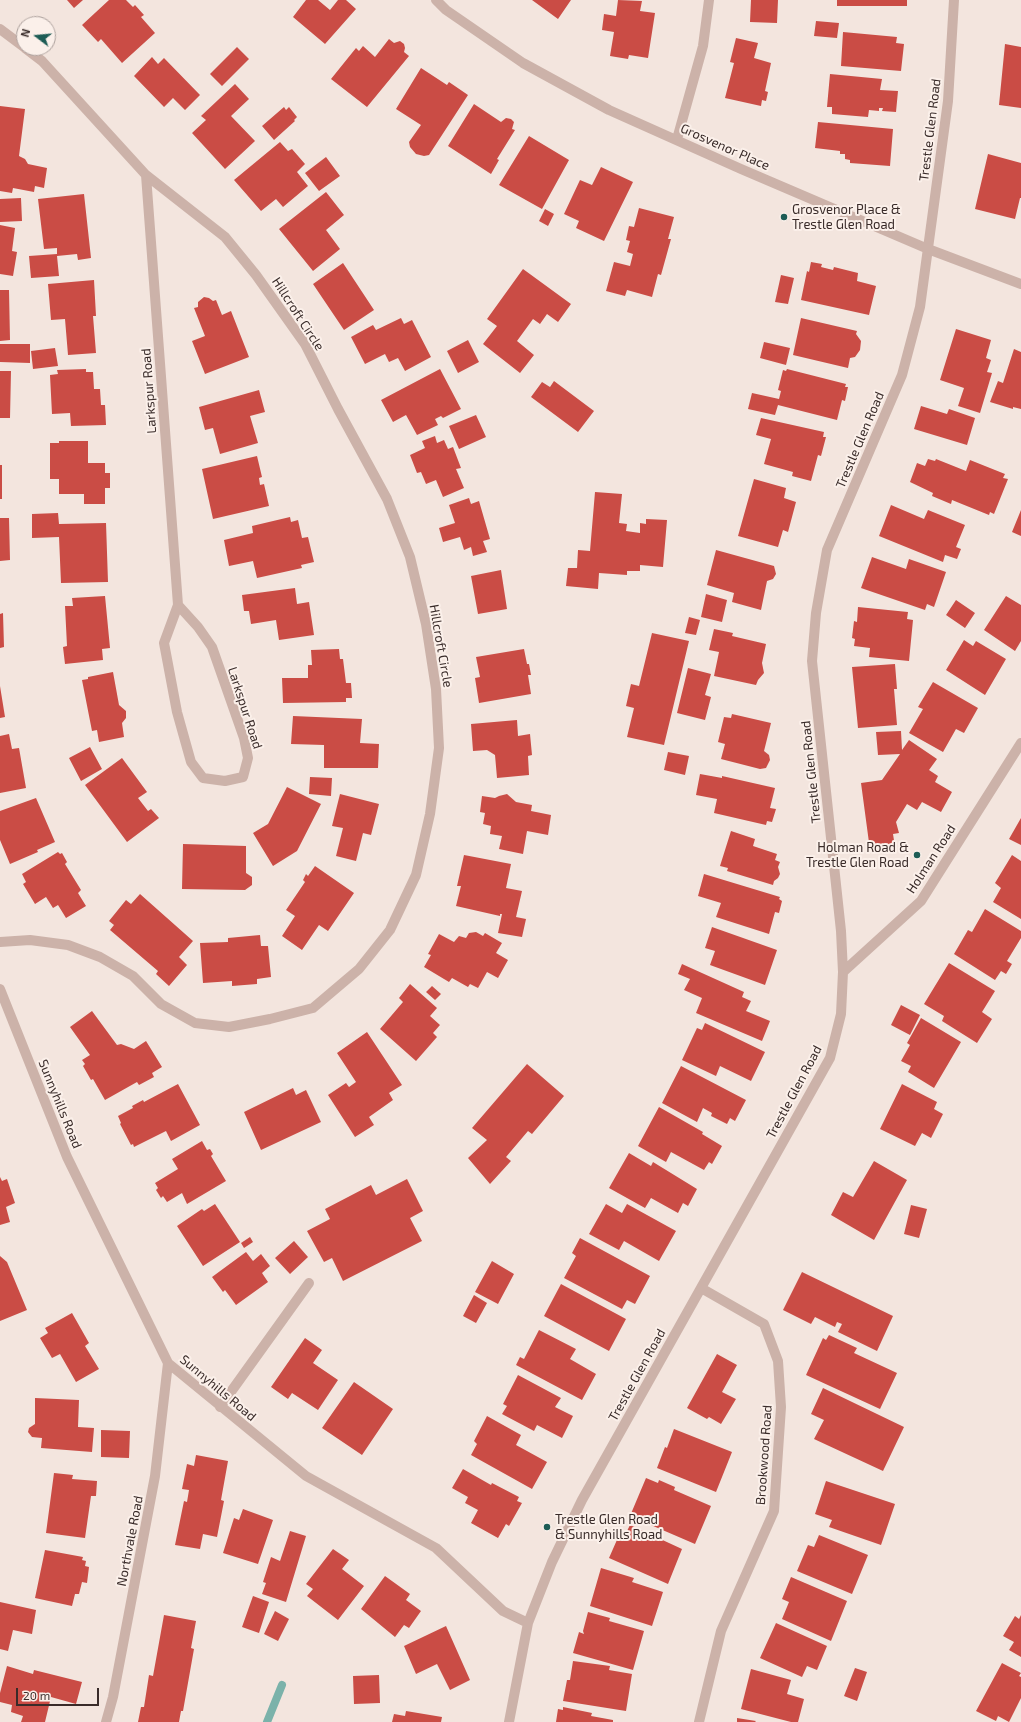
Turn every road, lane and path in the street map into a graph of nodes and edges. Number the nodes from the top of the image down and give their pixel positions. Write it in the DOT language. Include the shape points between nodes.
graph roads {
  1 [pos="436,0"];
  2 [pos="709,0"];
  3 [pos="954,0"];
  4 [pos="0,29"];
  5 [pos="16,41"];
  6 [pos="35,56"];
  7 [pos="677,139"];
  8 [pos="146,175"];
  9 [pos="928,249"];
  10 [pos="1021,284"];
  11 [pos="178,605"];
  12 [pos="1021,744"];
  13 [pos="0,942"];
  14 [pos="843,972"];
  15 [pos="0,989"];
  16 [pos="309,1284"];
  17 [pos="701,1288"];
  18 [pos="168,1363"];
  19 [pos="220,1407"];
  20 [pos="528,1623"];
  21 [pos="106,1722"];
  22 [pos="509,1722"];
  23 [pos="699,1722"];
  1 -- 7 [label="street, Grosvenor Place" via="446,10 523,63 609,110"];
  2 -- 7 [label="street" via="703,46"];
  3 -- 9 [label="street, Trestle Glen Road" via="948,101"];
  4 -- 5 [label="street, Hillcroft Circle"];
  6 -- 8 [label="street, Hillcroft Circle"];
  7 -- 9 [label="street, Grosvenor Place" via="747,172"];
  8 -- 11 [label="street, Larkspur Road"];
  8 -- 13 [label="street, Hillcroft Circle" via="225,237 256,275 305,344 387,499 410,557 426,624 436,689 439,748 430,814 416,875 390,930 359,969 313,1008 229,1027 195,1023 161,1004 133,976 100,957 68,945 30,940"];
  9 -- 10 [label="street, Grosvenor Place"];
  9 -- 14 [label="street, Trestle Glen Road" via="920,307 902,375 827,550 816,613 812,661"];
  11 -- 11 [label="street, Larkspur Road" via="164,643 177,712 192,762 203,778 225,781 243,776 248,758 244,738 212,647"];
  12 -- 14 [label="street, Holman Road" via="921,901"];
  14 -- 17 [label="street, Trestle Glen Road" via="841,1014 830,1058"];
  15 -- 18 [label="street, Sunnyhills Road" via="67,1157"];
  16 -- 19 [label="street"];
  17 -- 20 [label="street, Trestle Glen Road" via="582,1500 552,1562"];
  17 -- 23 [label="street, Brookwood Road" via="764,1324 778,1361 781,1407 774,1511 721,1632"];
  18 -- 19 [label="street, Sunnyhills Road"];
  18 -- 21 [label="street, Northvale Road" via="155,1476"];
  19 -- 20 [label="street, Sunnyhills Road" via="306,1476 436,1548 503,1611"];
  20 -- 22 [label="street, Trestle Glen Road"];
}
